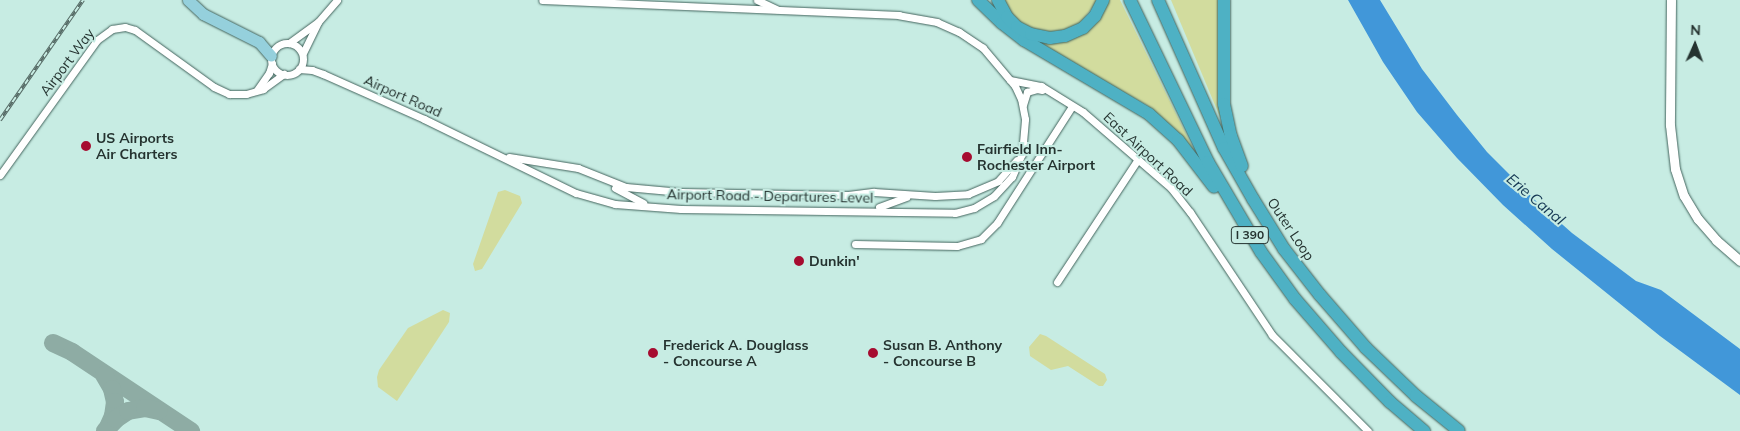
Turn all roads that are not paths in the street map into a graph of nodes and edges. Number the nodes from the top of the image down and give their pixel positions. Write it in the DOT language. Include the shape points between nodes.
graph roads {
  1 [pos="188,0"];
  2 [pos="338,0"];
  3 [pos="542,0"];
  4 [pos="757,0"];
  5 [pos="978,0"];
  6 [pos="998,0"];
  7 [pos="1103,0"];
  8 [pos="1130,0"];
  9 [pos="1158,0"];
  10 [pos="1224,0"];
  11 [pos="1672,0"];
  12 [pos="788,11"];
  13 [pos="318,22"];
  14 [pos="289,43"];
  15 [pos="302,53"];
  16 [pos="272,60"];
  17 [pos="300,69"];
  18 [pos="284,74"];
  19 [pos="1010,80"];
  20 [pos="257,90"];
  21 [pos="1050,92"];
  22 [pos="1022,105"];
  23 [pos="1072,106"];
  24 [pos="1023,146"];
  25 [pos="494,152"];
  26 [pos="1138,159"];
  27 [pos="0,175"];
  28 [pos="600,178"];
  29 [pos="928,195"];
  30 [pos="648,205"];
  31 [pos="879,208"];
  32 [pos="855,244"];
  33 [pos="1284,249"];
  34 [pos="1261,252"];
  35 [pos="1740,262"];
  36 [pos="1057,282"];
  37 [pos="1368,431"];
  38 [pos="1424,431"];
  39 [pos="1459,431"];
  1 -- 16 [label="main road" via="202,14 259,42"];
  2 -- 13 [label="street"];
  3 -- 12 [label="street"];
  4 -- 12 [label="street" via="772,8"];
  5 -- 34 [label="highway" via="1020,37 1133,103 1164,126 1191,156"];
  6 -- 7 [label="highway" via="1017,27 1050,38 1066,36 1083,28 1095,16"];
  8 -- 34 [label="highway, I 390" via="1210,167"];
  9 -- 33 [label="highway, Outer Loop / I 390" via="1224,148"];
  10 -- 33 [label="highway" via="1222,88 1228,126 1243,168"];
  11 -- 35 [label="street" via="1670,125 1675,169 1684,196 1698,219"];
  12 -- 19 [label="street" via="899,15 932,20 978,44"];
  13 -- 14 [label="street"];
  13 -- 15 [label="street"];
  14 -- 15 [label="street" via="298,46"];
  14 -- 16 [label="street" via="280,44"];
  15 -- 17 [label="street"];
  16 -- 18 [label="street" via="276,70"];
  16 -- 20 [label="street" via="269,73"];
  17 -- 18 [label="street"];
  17 -- 25 [label="street, Airport Road" via="323,74"];
  18 -- 20 [label="street, Airport Way"];
  19 -- 21 [label="street, East Airport Road" via="1041,86"];
  19 -- 22 [label="street"];
  20 -- 27 [label="street, Airport Way" via="242,94 225,92 139,32 125,27 112,29 103,33 95,43"];
  21 -- 22 [label="street" via="1038,89 1028,92"];
  21 -- 23 [label="street, East Airport Road"];
  22 -- 24 [label="street" via="1025,123"];
  23 -- 26 [label="street, East Airport Road" via="1091,118"];
  23 -- 32 [label="street" via="997,223 981,240 957,246"];
  24 -- 29 [label="street" via="1009,170 987,187 968,194"];
  24 -- 31 [label="street, Airport Road - Departures Level" via="1016,169 1003,188 986,201 964,211 941,214"];
  25 -- 28 [label="street" via="572,166"];
  25 -- 30 [label="street, Airport Road - Departures Level" via="572,192 609,203"];
  26 -- 36 [label="street"];
  26 -- 37 [label="street, East Airport Road" via="1187,207 1272,335"];
  28 -- 29 [label="street" via="626,188 681,192"];
  28 -- 30 [label="street"];
  29 -- 31 [label="street" via="900,198"];
  30 -- 31 [label="street, Airport Road - Departures Level" via="682,209 824,212"];
  33 -- 39 [label="highway, Outer Loop / I 390" via="1362,344 1416,396"];
  34 -- 38 [label="highway, I 390" via="1340,352"];
}
